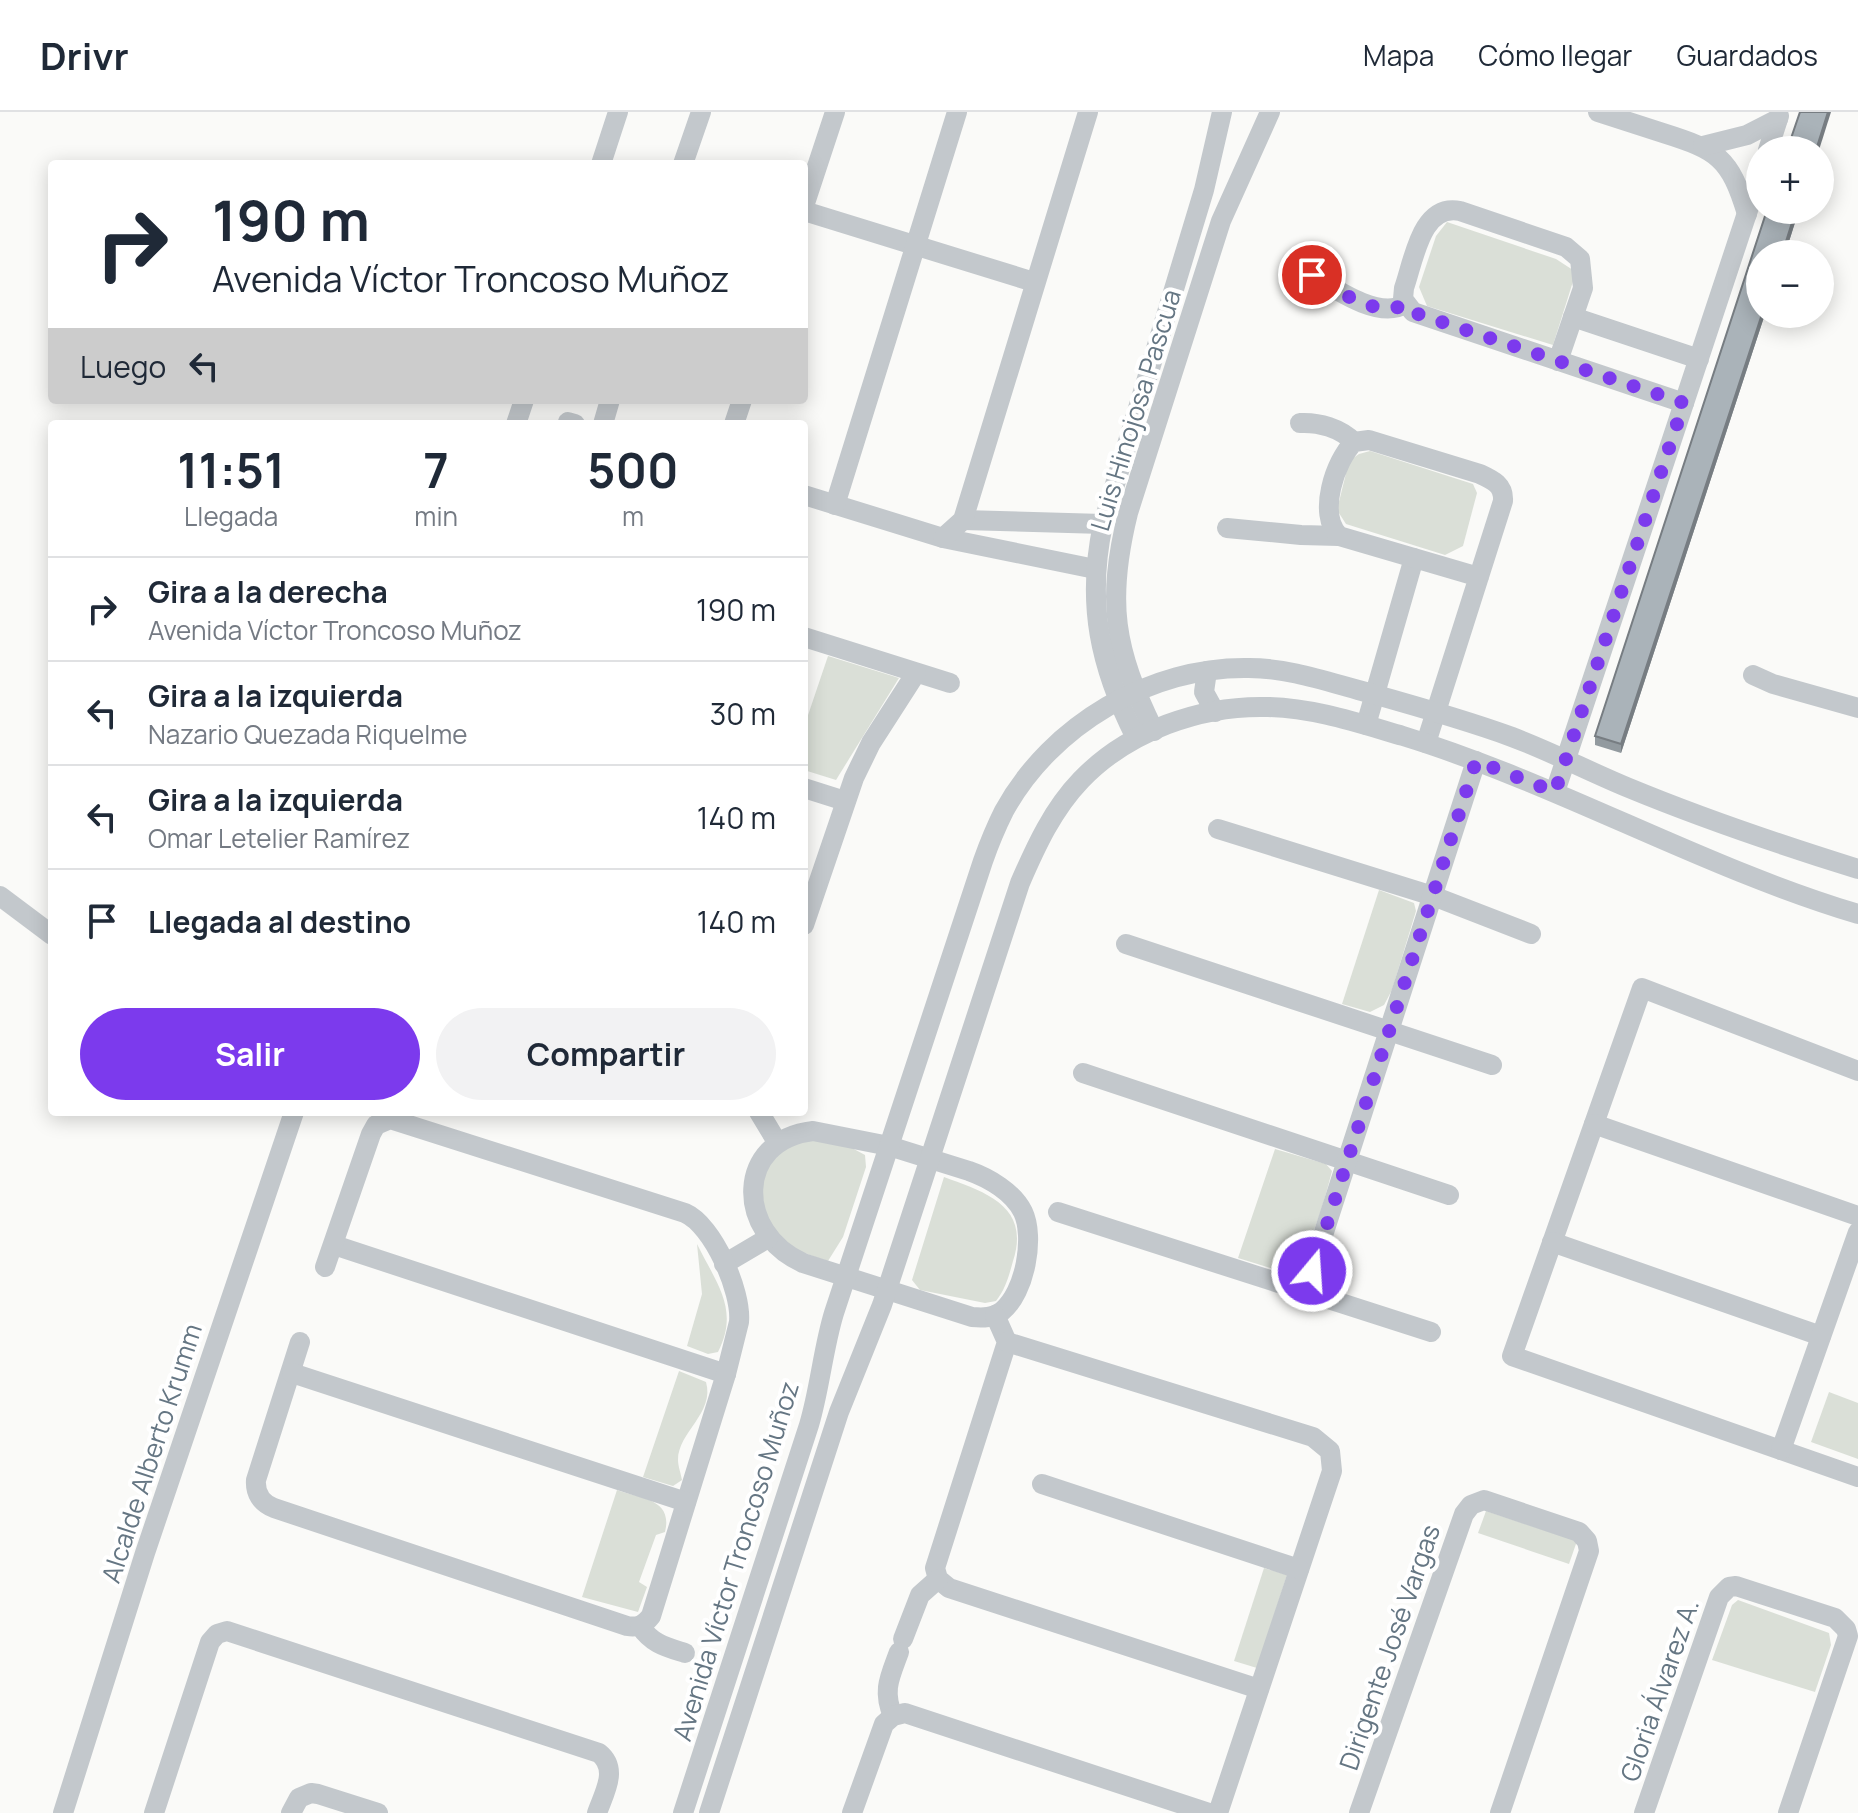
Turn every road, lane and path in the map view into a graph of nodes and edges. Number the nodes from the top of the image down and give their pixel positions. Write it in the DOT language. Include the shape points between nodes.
graph roads {
  1 [pos="618,112"];
  2 [pos="701,112"];
  3 [pos="835,112"];
  4 [pos="957,112"];
  5 [pos="1088,112"];
  6 [pos="1222,112"];
  7 [pos="1270,112"];
  8 [pos="1598,112"];
  9 [pos="1779,115"];
  10 [pos="1772,136"];
  11 [pos="1703,146"];
  12 [pos="602,160"];
  13 [pos="684,160"];
  14 [pos="808,196"];
  15 [pos="808,210"];
  16 [pos="1746,211"];
  17 [pos="1746,217"];
  18 [pos="915,245"];
  19 [pos="1312,275"];
  20 [pos="1034,282"];
  21 [pos="1405,304"];
  22 [pos="1573,317"];
  23 [pos="1699,359"];
  24 [pos="1558,361"];
  25 [pos="1684,403"];
  26 [pos="1300,423"];
  27 [pos="1354,442"];
  28 [pos="808,496"];
  29 [pos="835,505"];
  30 [pos="963,520"];
  31 [pos="1103,524"];
  32 [pos="1227,528"];
  33 [pos="1339,536"];
  34 [pos="943,538"];
  35 [pos="1414,558"];
  36 [pos="1095,569"];
  37 [pos="1479,577"];
  38 [pos="808,638"];
  39 [pos="1207,671"];
  40 [pos="916,673"];
  41 [pos="1753,675"];
  42 [pos="950,683"];
  43 [pos="1374,694"];
  44 [pos="1126,696"];
  45 [pos="1858,708"];
  46 [pos="1215,712"];
  47 [pos="1436,713"];
  48 [pos="1366,725"];
  49 [pos="1145,734"];
  50 [pos="1426,743"];
  51 [pos="1566,759"];
  52 [pos="1476,761"];
  53 [pos="808,789"];
  54 [pos="1555,792"];
  55 [pos="845,801"];
  56 [pos="1218,829"];
  57 [pos="1858,869"];
  58 [pos="0,896"];
  59 [pos="1433,896"];
  60 [pos="808,913"];
  61 [pos="1858,914"];
  62 [pos="48,932"];
  63 [pos="1531,934"];
  64 [pos="1126,944"];
  65 [pos="1389,1031"];
  66 [pos="1492,1065"];
  67 [pos="1858,1071"];
  68 [pos="1083,1073"];
  69 [pos="291,1116"];
  70 [pos="761,1116"];
  71 [pos="1594,1124"];
  72 [pos="777,1142"];
  73 [pos="889,1146"];
  74 [pos="931,1159"];
  75 [pos="1347,1162"];
  76 [pos="1449,1195"];
  77 [pos="1058,1212"];
  78 [pos="1858,1216"];
  79 [pos="1858,1232"];
  80 [pos="768,1238"];
  81 [pos="1552,1242"];
  82 [pos="334,1245"];
  83 [pos="724,1264"];
  84 [pos="325,1267"];
  85 [pos="847,1277"];
  86 [pos="887,1290"];
  87 [pos="1305,1291"];
  88 [pos="995,1315"];
  89 [pos="1431,1332"];
  90 [pos="1821,1336"];
  91 [pos="300,1342"];
  92 [pos="1007,1342"];
  93 [pos="292,1373"];
  94 [pos="726,1374"];
  95 [pos="1781,1450"];
  96 [pos="1858,1477"];
  97 [pos="1042,1484"];
  98 [pos="686,1502"];
  99 [pos="1299,1569"];
  100 [pos="938,1579"];
  101 [pos="640,1626"];
  102 [pos="685,1653"];
  103 [pos="1259,1689"];
  104 [pos="893,1716"];
  105 [pos="63,1813"];
  106 [pos="154,1813"];
  107 [pos="291,1813"];
  108 [pos="378,1813"];
  109 [pos="597,1813"];
  110 [pos="683,1813"];
  111 [pos="709,1813"];
  112 [pos="852,1813"];
  113 [pos="1209,1813"];
  114 [pos="1218,1813"];
  115 [pos="1359,1813"];
  116 [pos="1500,1813"];
  117 [pos="1644,1813"];
  118 [pos="1788,1813"];
  1 -- 12 [label="street"];
  2 -- 13 [label="street"];
  3 -- 14 [label="street"];
  4 -- 18 [label="street"];
  5 -- 20 [label="street"];
  6 -- 31 [label="street, Luis Hinojosa Pascua" via="1204,190"];
  7 -- 44 [label="street, Luis Hinojosa Pascua" via="1221,221 1122,538 1116,606"];
  8 -- 11 [label="street"];
  9 -- 10 [label="street"];
  9 -- 11 [label="street" via="1747,135"];
  11 -- 16 [label="street" via="1726,165"];
  15 -- 18 [label="street"];
  17 -- 23 [label="street"];
  18 -- 20 [label="street"];
  18 -- 29 [label="street"];
  19 -- 21 [label="street" via="1383,309"];
  20 -- 30 [label="street"];
  21 -- 22 [label="street" via="1404,288 1426,224 1451,209 1573,252 1584,278"];
  21 -- 24 [label="street" via="1418,314"];
  22 -- 23 [label="street"];
  22 -- 24 [label="street"];
  23 -- 25 [label="street"];
  24 -- 25 [label="street"];
  25 -- 51 [label="street"];
  26 -- 27 [label="street" via="1318,423"];
  27 -- 33 [label="street" via="1340,463 1329,501 1328,519"];
  27 -- 37 [label="street" via="1369,440 1480,474 1500,486 1503,501"];
  28 -- 29 [label="street"];
  29 -- 34 [label="street"];
  30 -- 31 [label="street"];
  30 -- 34 [label="street"];
  31 -- 36 [label="street, Luis Hinojosa Pascua"];
  32 -- 33 [label="street"];
  33 -- 35 [label="street"];
  34 -- 36 [label="street"];
  35 -- 37 [label="street"];
  35 -- 43 [label="street"];
  36 -- 44 [label="street, Luis Hinojosa Pascua" via="1098,632"];
  37 -- 47 [label="street"];
  38 -- 40 [label="street"];
  39 -- 43 [label="street, Avenida Víctor Troncoso Muñoz" via="1269,669"];
  39 -- 44 [label="street, Avenida Víctor Troncoso Muñoz"];
  39 -- 46 [label="street" via="1204,692"];
  40 -- 42 [label="street"];
  40 -- 55 [label="street" via="871,743"];
  41 -- 45 [label="street"];
  43 -- 47 [label="street, Avenida Víctor Troncoso Muñoz"];
  43 -- 48 [label="street"];
  44 -- 49 [label="street, Luis Hinojosa Pascua"];
  44 -- 73 [label="street, Avenida Víctor Troncoso Muñoz" via="1068,734 1004,810"];
  46 -- 48 [label="street, Avenida Víctor Troncoso Muñoz" via="1292,708"];
  46 -- 49 [label="street, Avenida Víctor Troncoso Muñoz"];
  47 -- 50 [label="street"];
  47 -- 51 [label="street, Avenida Víctor Troncoso Muñoz"];
  48 -- 50 [label="street, Avenida Víctor Troncoso Muñoz"];
  49 -- 74 [label="street, Avenida Víctor Troncoso Muñoz" via="1081,780 1030,859"];
  50 -- 52 [label="street, Avenida Víctor Troncoso Muñoz"];
  51 -- 54 [label="street"];
  51 -- 57 [label="street, Avenida Víctor Troncoso Muñoz" via="1692,813"];
  52 -- 54 [label="street, Avenida Víctor Troncoso Muñoz"];
  52 -- 59 [label="street"];
  53 -- 55 [label="street"];
  54 -- 61 [label="street, Avenida Víctor Troncoso Muñoz" via="1713,862"];
  55 -- 60 [label="street"];
  56 -- 59 [label="street"];
  58 -- 62 [label="street"];
  59 -- 63 [label="street"];
  59 -- 65 [label="street"];
  64 -- 65 [label="street"];
  65 -- 66 [label="street"];
  65 -- 75 [label="street"];
  67 -- 71 [label="street" via="1642,988"];
  68 -- 75 [label="street"];
  69 -- 105 [label="street, Alcalde Alberto Krumm"];
  70 -- 72 [label="street"];
  71 -- 78 [label="street"];
  71 -- 81 [label="street"];
  72 -- 73 [label="street" via="813,1131"];
  72 -- 80 [label="street" via="758,1169 753,1195 754,1213"];
  73 -- 74 [label="street"];
  73 -- 85 [label="street, Avenida Víctor Troncoso Muñoz"];
  74 -- 86 [label="street, Avenida Víctor Troncoso Muñoz"];
  74 -- 88 [label="street" via="982,1175 1023,1213 1028,1254 1011,1302"];
  75 -- 76 [label="street"];
  75 -- 87 [label="street"];
  77 -- 87 [label="street"];
  79 -- 90 [label="street"];
  80 -- 83 [label="street"];
  80 -- 85 [label="street" via="789,1257"];
  81 -- 90 [label="street"];
  81 -- 95 [label="street" via="1512,1356"];
  82 -- 83 [label="street" via="373,1129 395,1119 692,1217 703,1226"];
  82 -- 84 [label="street"];
  82 -- 94 [label="street"];
  83 -- 94 [label="street" via="740,1313"];
  85 -- 86 [label="street"];
  85 -- 110 [label="street, Avenida Víctor Troncoso Muñoz" via="825,1343 809,1425"];
  86 -- 88 [label="street" via="972,1317"];
  86 -- 111 [label="street, Avenida Víctor Troncoso Muñoz" via="839,1412"];
  87 -- 89 [label="street"];
  88 -- 92 [label="street"];
  90 -- 95 [label="street"];
  91 -- 93 [label="street"];
  92 -- 99 [label="street" via="1320,1440 1330,1451 1332,1471"];
  92 -- 100 [label="street" via="935,1568"];
  93 -- 98 [label="street"];
  93 -- 101 [label="street" via="256,1480 259,1497 268,1506"];
  94 -- 98 [label="street"];
  95 -- 96 [label="street"];
  97 -- 99 [label="street"];
  98 -- 101 [label="street" via="651,1616"];
  99 -- 103 [label="street"];
  100 -- 103 [label="street" via="949,1588"];
  100 -- 104 [label="street" via="920,1595 887,1687"];
  101 -- 102 [label="street" via="655,1643"];
  103 -- 114 [label="street"];
  104 -- 112 [label="street" via="881,1730"];
  104 -- 113 [label="street" via="913,1714"];
  106 -- 109 [label="street" via="210,1642 227,1631 599,1753 610,1776"];
  107 -- 108 [label="street" via="299,1798 311,1793"];
  115 -- 116 [label="street, Dirigente José Vargas" via="1464,1514 1475,1502 1490,1500 1572,1529 1584,1537 1589,1551"];
  117 -- 118 [label="street, Gloria Álvarez A." via="1719,1597 1729,1587 1743,1587 1842,1622 1846,1629 1847,1644"];
}
